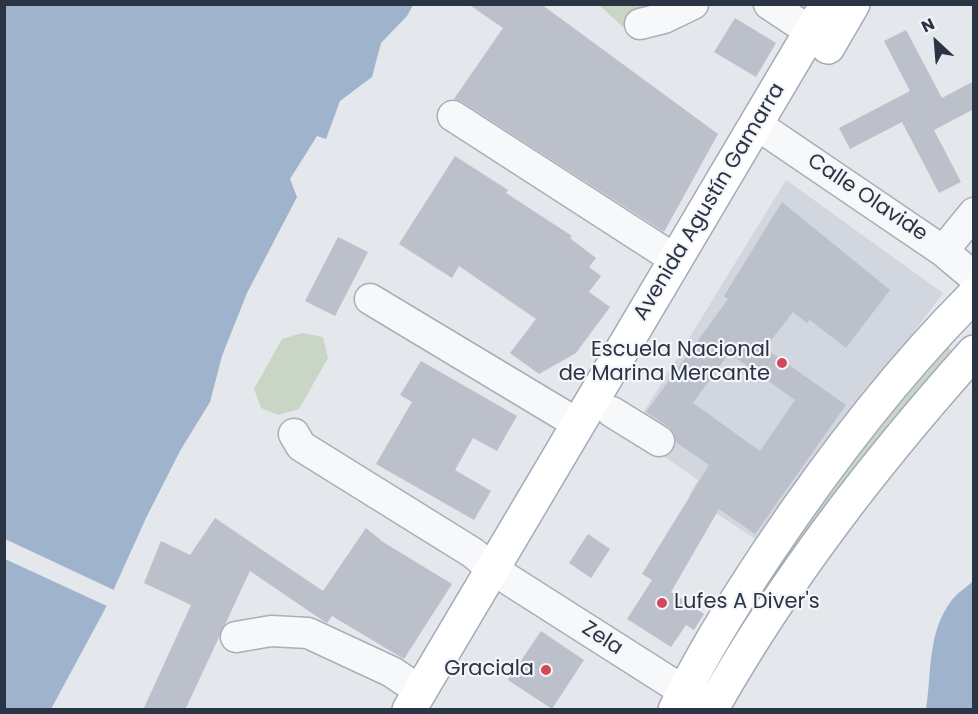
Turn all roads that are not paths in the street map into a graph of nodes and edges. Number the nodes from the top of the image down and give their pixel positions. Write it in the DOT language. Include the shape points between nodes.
graph roads {
  1 [pos="693,4"];
  2 [pos="769,4"];
  3 [pos="827,4"];
  4 [pos="853,4"];
  5 [pos="640,24"];
  6 [pos="811,32"];
  7 [pos="453,116"];
  8 [pos="766,130"];
  9 [pos="974,213"];
  10 [pos="944,251"];
  11 [pos="676,260"];
  12 [pos="974,277"];
  13 [pos="974,295"];
  14 [pos="370,299"];
  15 [pos="974,352"];
  16 [pos="612,412"];
  17 [pos="578,424"];
  18 [pos="294,434"];
  19 [pos="659,441"];
  20 [pos="502,574"];
  21 [pos="236,637"];
  22 [pos="679,701"];
  23 [pos="422,703"];
  24 [pos="712,709"];
  1 -- 5 [label="street"];
  2 -- 6 [label="street"];
  3 -- 6 [label="main road, Avenida Agustín Gamarra"];
  4 -- 8 [label="main road, Avenida Agustín Gamarra"];
  6 -- 8 [label="main road, Avenida Agustín Gamarra"];
  7 -- 11 [label="street"];
  8 -- 10 [label="street, Calle Olavide"];
  8 -- 11 [label="main road, Avenida Agustín Gamarra"];
  8 -- 16 [label="main road, Avenida Agustín Gamarra"];
  9 -- 10 [label="street"];
  10 -- 12 [label="street, Calle Olavide"];
  11 -- 17 [label="main road, Avenida Agustín Gamarra"];
  13 -- 22 [label="main road" via="891,386 819,476 738,598"];
  14 -- 17 [label="street"];
  15 -- 24 [label="main road" via="914,418 846,503 751,643"];
  16 -- 19 [label="street"];
  16 -- 20 [label="main road, Avenida Agustín Gamarra"];
  17 -- 20 [label="main road, Avenida Agustín Gamarra"];
  18 -- 20 [label="street, Zela" via="301,446"];
  20 -- 22 [label="street, Zela"];
  20 -- 23 [label="main road, Avenida Agustín Gamarra"];
  21 -- 23 [label="street" via="271,631 308,633 392,672"];
  22 -- 24 [label="street, Zela"];
}
